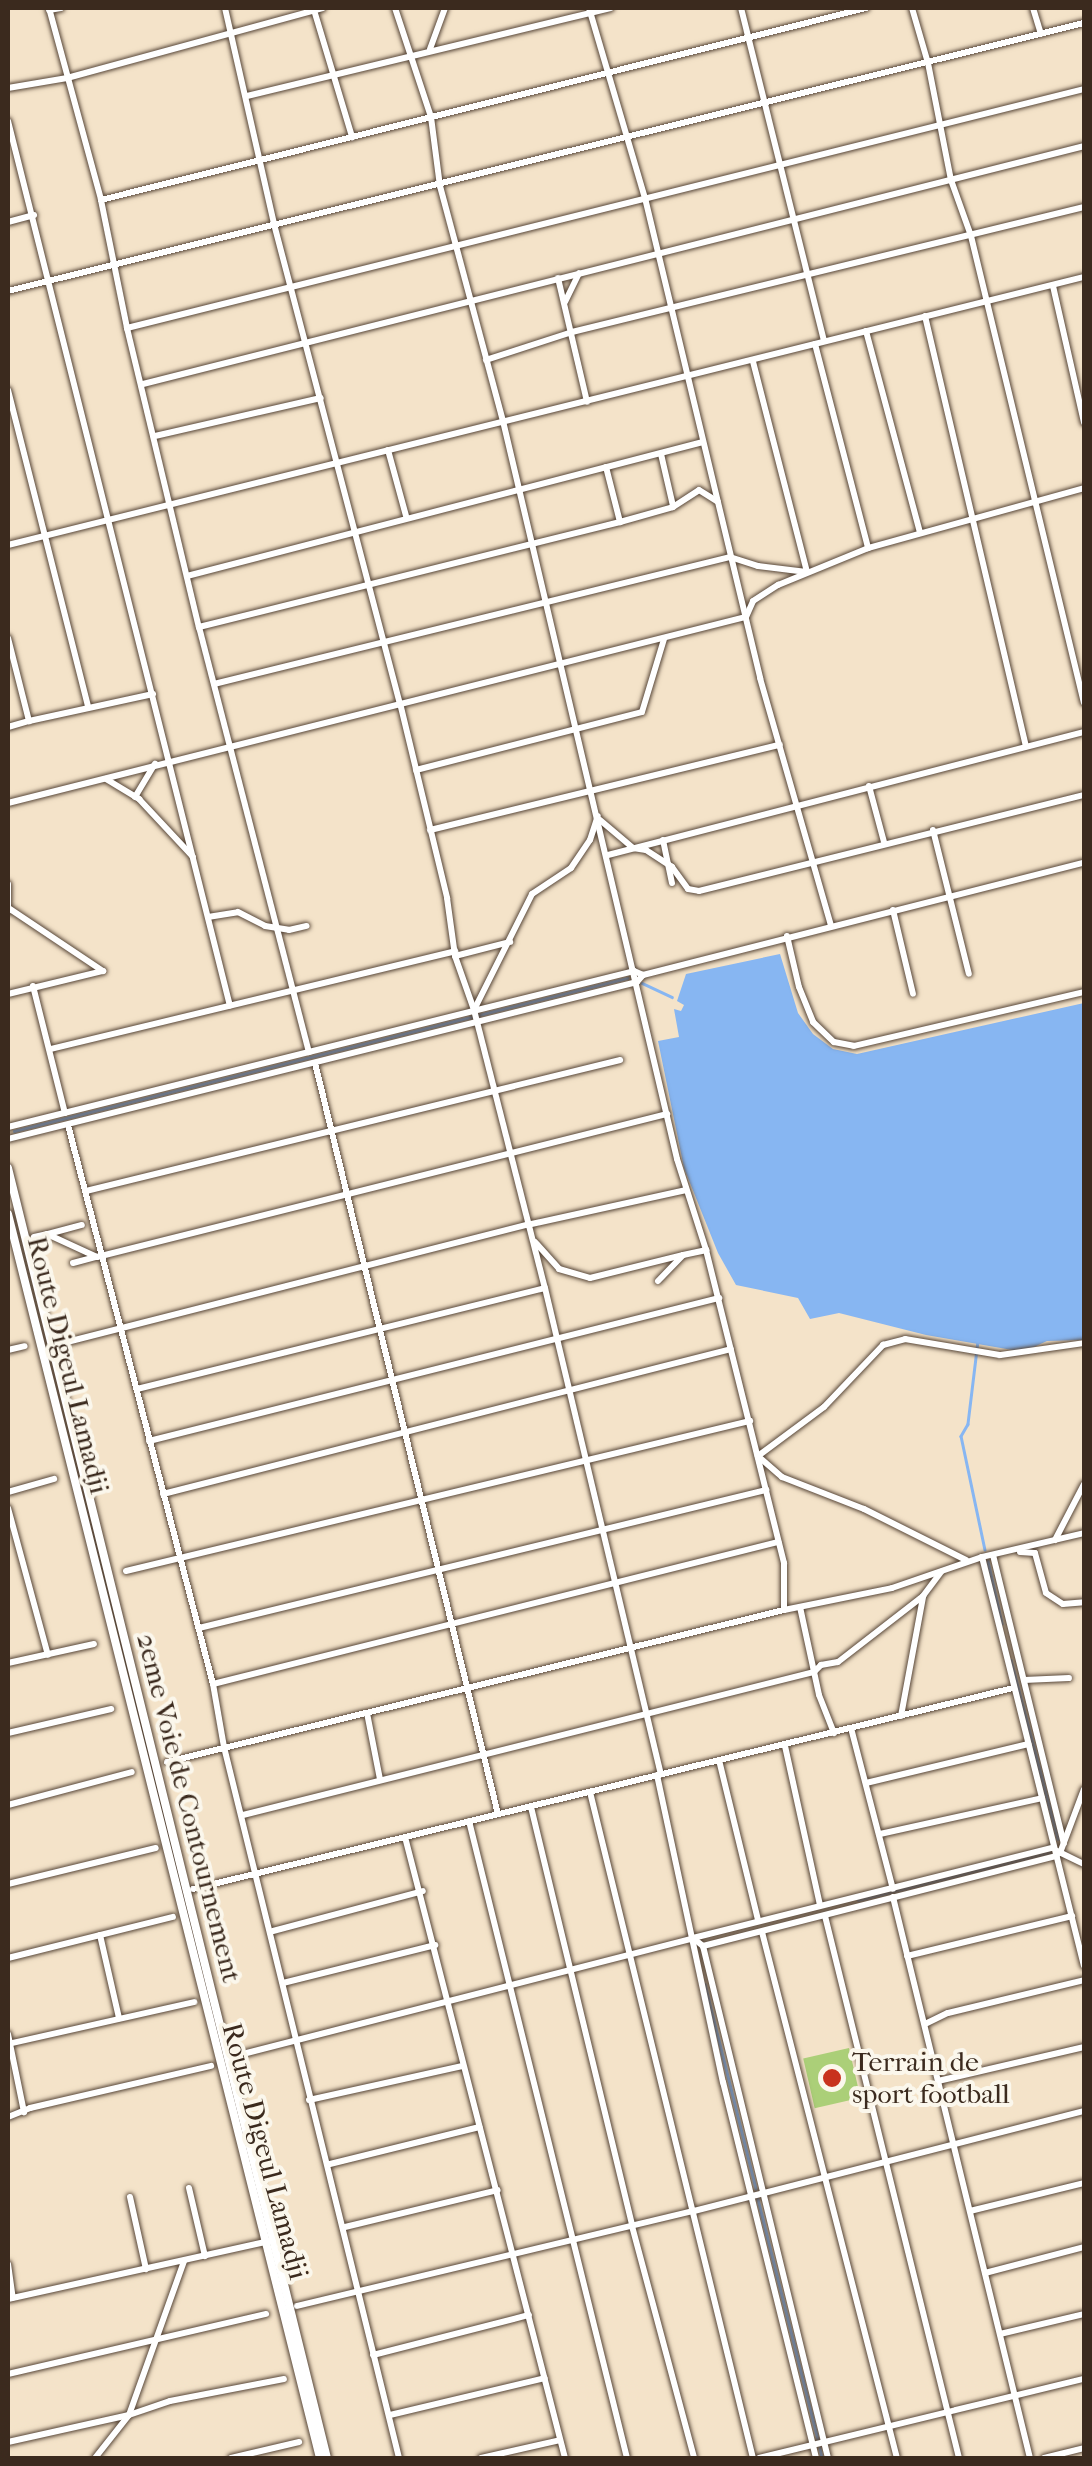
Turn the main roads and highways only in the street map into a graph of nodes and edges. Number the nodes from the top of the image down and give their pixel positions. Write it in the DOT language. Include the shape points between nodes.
graph roads {
  1 [pos="8,1168"];
  2 [pos="8,1214"];
  3 [pos="270,2241"];
  4 [pos="324,2458"];
  1 -- 3 [label="main road, 2eme Voie de Contournement"];
  2 -- 3 [label="main road, Route Digeul Lamadji"];
  3 -- 4 [label="main road, 2eme Voie de Contournement"];
}
